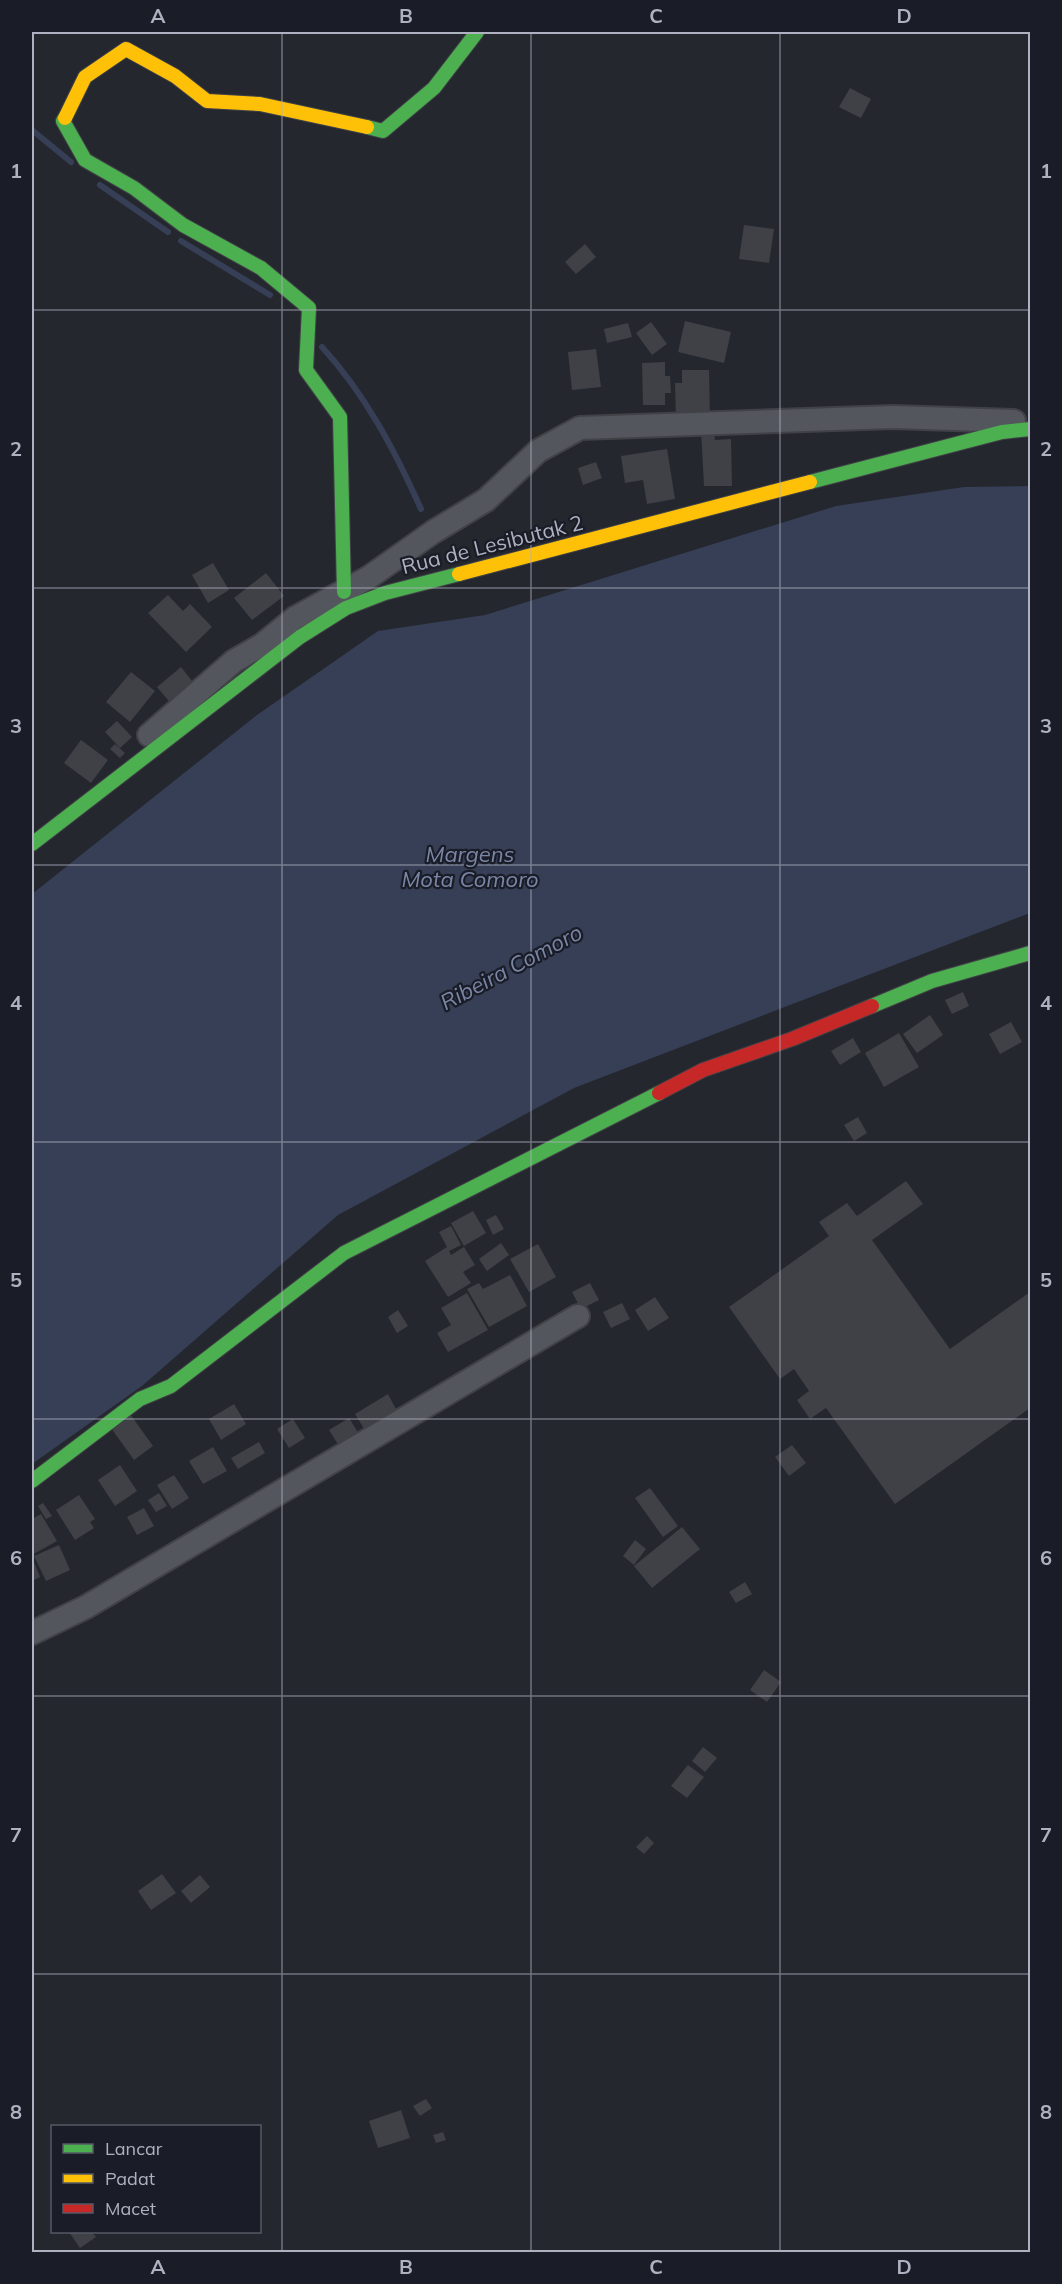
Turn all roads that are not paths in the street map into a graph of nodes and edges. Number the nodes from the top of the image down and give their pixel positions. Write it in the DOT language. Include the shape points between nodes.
graph roads {
  1 [pos="477,32"];
  2 [pos="1030,421"];
  3 [pos="1030,429"];
  4 [pos="344,592"];
  5 [pos="116,778"];
  6 [pos="32,844"];
  7 [pos="1030,953"];
  8 [pos="578,1316"];
  9 [pos="32,1480"];
  10 [pos="32,1633"];
  1 -- 4 [label="street" via="434,88 383,130 260,104 207,101 175,76 126,49 85,77 63,121 85,160 134,188 183,225 261,268 309,308 306,370 340,417"];
  2 -- 4 [label="street" via="893,417 580,428 538,451 486,500"];
  3 -- 5 [label="street, Rua de Lesibutak 2" via="1002,432 346,608 300,637"];
  4 -- 5 [label="street" via="295,618 262,645 234,661 151,733"];
  5 -- 6 [label="street, Rua de Lesibutak 2"];
  7 -- 9 [label="street" via="932,981 792,1039 703,1070 344,1253 171,1386 140,1399"];
  8 -- 10 [label="street" via="86,1607"];
}
